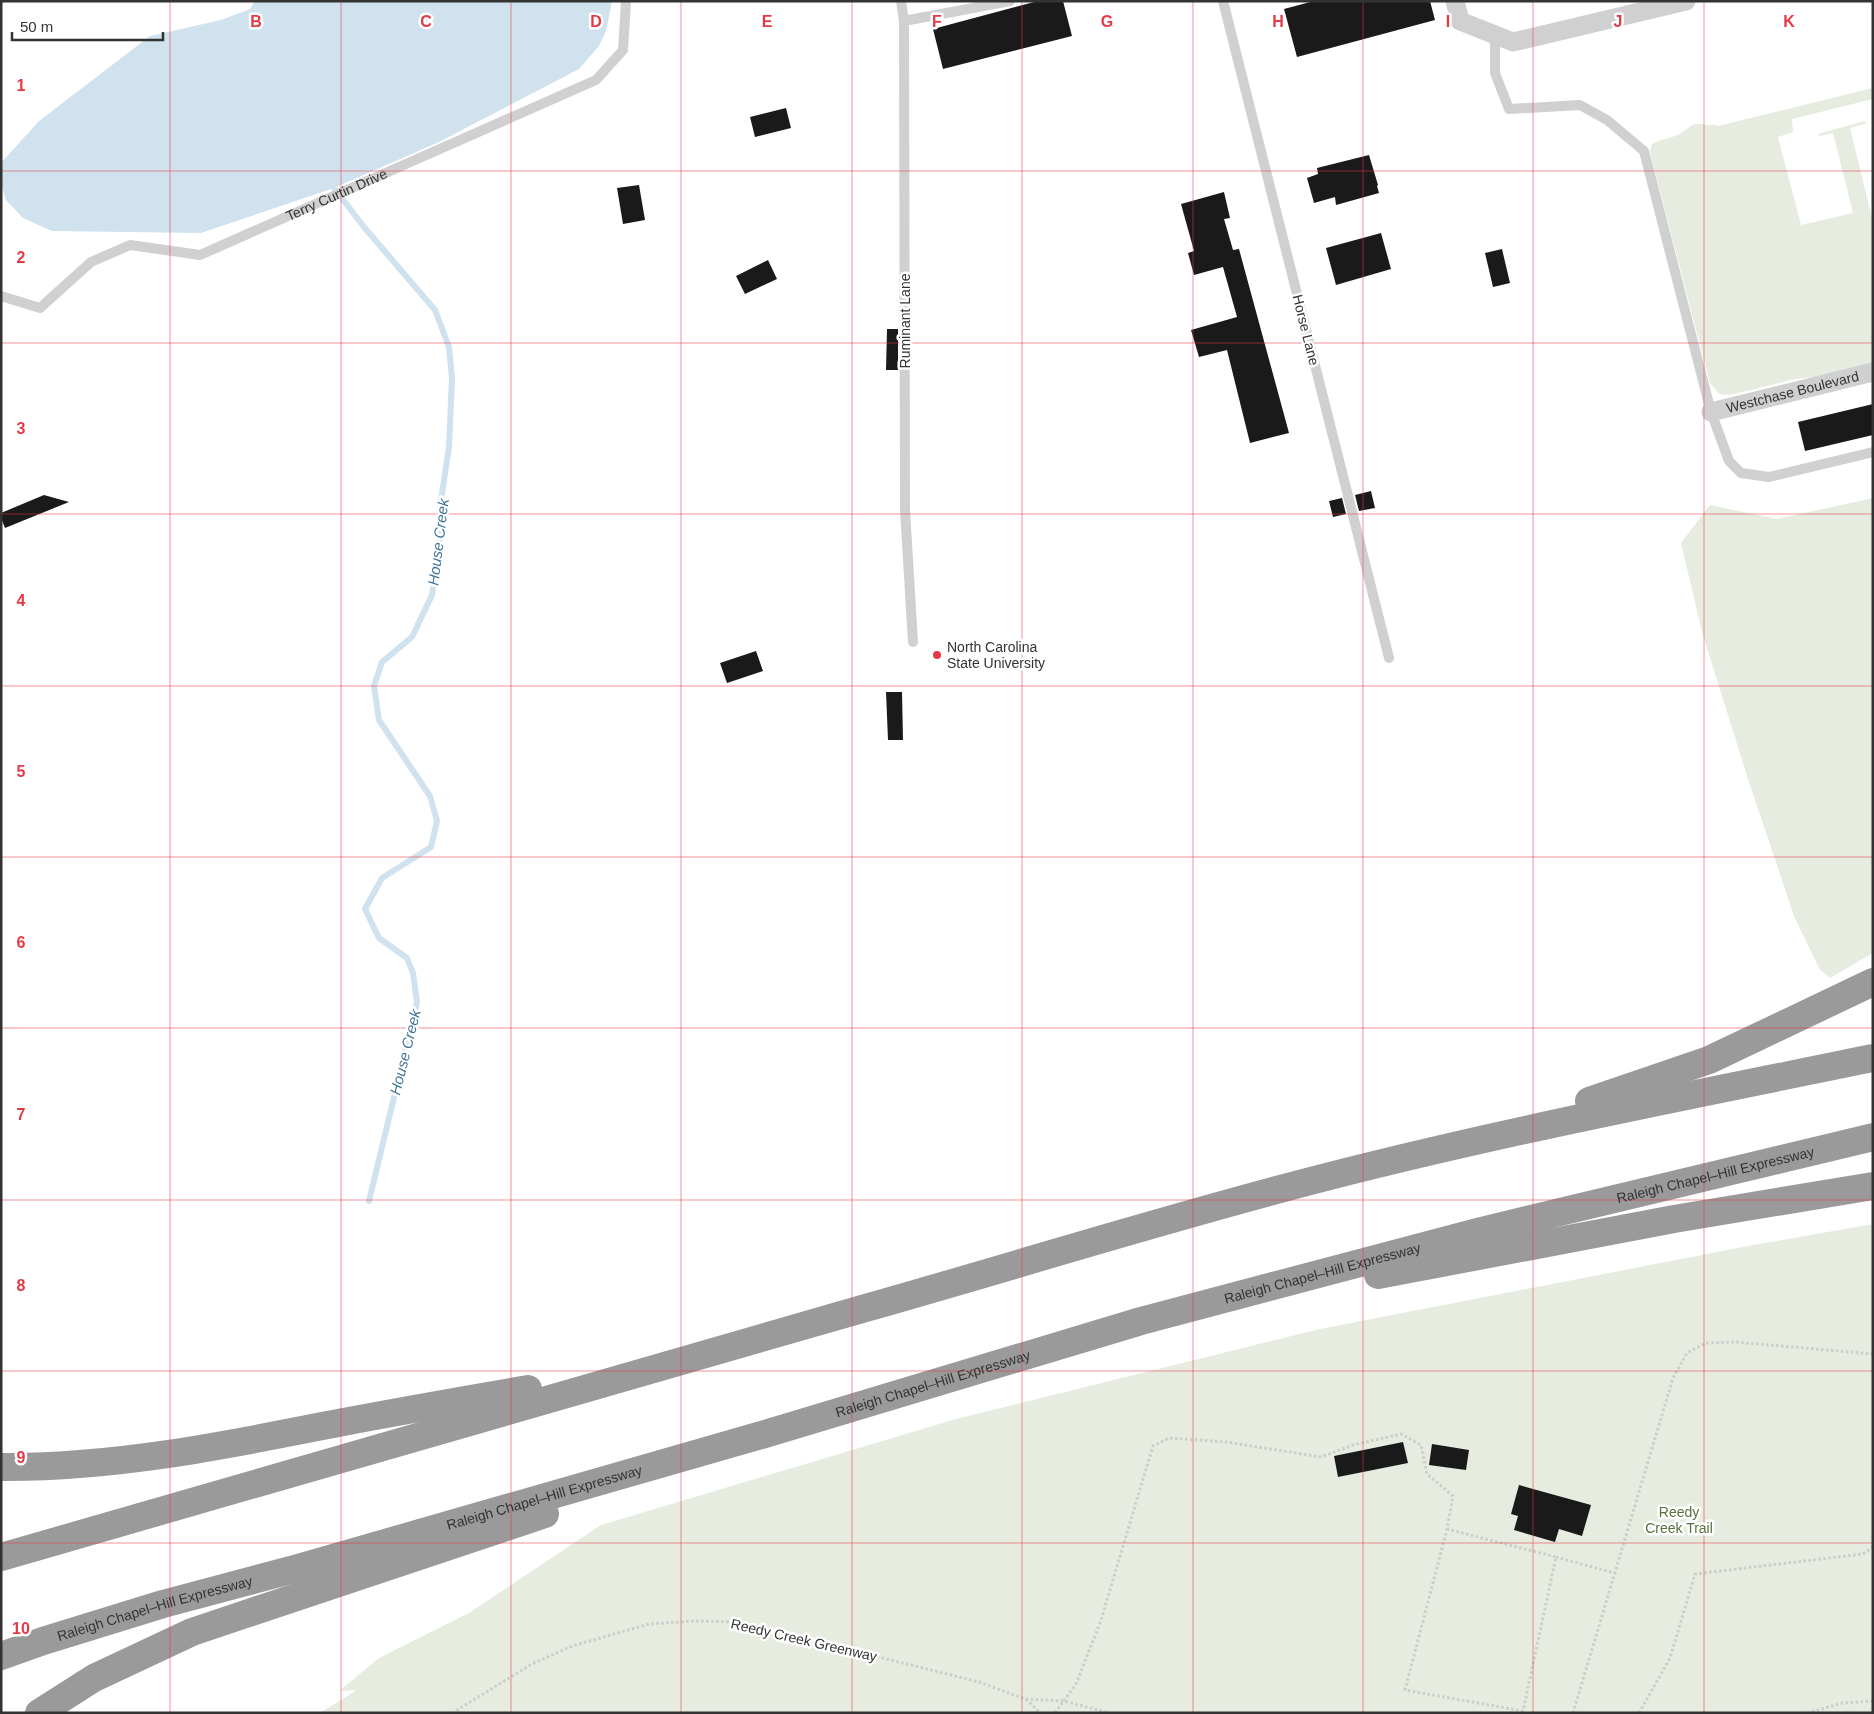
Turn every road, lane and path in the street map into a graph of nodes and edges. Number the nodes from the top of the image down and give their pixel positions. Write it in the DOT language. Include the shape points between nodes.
graph roads {
  1 [pos="626,1"];
  2 [pos="901,1"];
  3 [pos="1010,1"];
  4 [pos="1223,1"];
  5 [pos="1455,1"];
  6 [pos="1686,1"];
  7 [pos="904,21"];
  8 [pos="1495,35"];
  9 [pos="1,296"];
  10 [pos="1873,372"];
  11 [pos="1711,412"];
  12 [pos="1873,452"];
  13 [pos="913,642"];
  14 [pos="1389,658"];
  15 [pos="1873,982"];
  16 [pos="1873,1058"];
  17 [pos="1873,1137"];
  18 [pos="1476,1140"];
  19 [pos="1873,1186"];
  20 [pos="1141,1321"];
  21 [pos="1873,1354"];
  22 [pos="665,1365"];
  23 [pos="765,1434"];
  24 [pos="1,1467"];
  25 [pos="1447,1530"];
  26 [pos="1873,1547"];
  27 [pos="1,1557"];
  28 [pos="1556,1557"];
  29 [pos="1614,1573"];
  30 [pos="1,1656"];
  31 [pos="1025,1698"];
  32 [pos="1064,1701"];
  33 [pos="1873,1701"];
  34 [pos="39,1713"];
  35 [pos="452,1713"];
  36 [pos="1040,1713"];
  37 [pos="1055,1713"];
  38 [pos="1108,1713"];
  39 [pos="1573,1713"];
  40 [pos="1639,1713"];
  41 [pos="1807,1713"];
  1 -- 9 [label="lane, Terry Curtin Drive" via="623,50 596,80 200,254 130,245 91,262 40,308"];
  2 -- 7 [label="lane, Ruminant Lane"];
  3 -- 7 [label="lane"];
  4 -- 14 [label="lane, Horse Lane"];
  5 -- 8 [label="street" via="1460,21"];
  6 -- 8 [label="street" via="1513,42"];
  7 -- 13 [label="lane, Ruminant Lane" via="905,510"];
  8 -- 11 [label="lane" via="1495,73 1510,108 1580,105 1607,120 1644,151"];
  10 -- 11 [label="street, Westchase Boulevard"];
  11 -- 12 [label="lane" via="1729,461 1741,473 1776,476"];
  15 -- 18 [label="highway" via="1709,1060"];
  16 -- 18 [label="highway"];
  17 -- 20 [label="highway, Raleigh Chapel–Hill Expressway" via="1481,1231"];
  18 -- 22 [label="highway" via="1102,1238"];
  19 -- 20 [label="highway" via="1674,1219"];
  20 -- 23 [label="highway, Raleigh Chapel–Hill Expressway"];
  21 -- 29 [label="path" via="1735,1342 1706,1343 1687,1353 1673,1378"];
  22 -- 24 [label="highway" via="195,1451 66,1465"];
  22 -- 27 [label="highway"];
  23 -- 30 [label="highway, Raleigh Chapel–Hill Expressway" via="163,1604"];
  23 -- 34 [label="highway" via="536,1518 192,1632 94,1678"];
  25 -- 28 [label="path"];
  25 -- 28 [label="path" via="1405,1690 1524,1711"];
  25 -- 32 [label="path" via="1453,1496 1428,1474 1421,1445 1401,1434 1352,1445 1322,1457 1226,1442 1169,1438 1153,1446 1100,1623 1076,1684"];
  26 -- 40 [label="path" via="1863,1554 1694,1574 1670,1658"];
  28 -- 29 [label="path"];
  29 -- 39 [label="path"];
  31 -- 32 [label="path, Reedy Creek Greenway"];
  31 -- 35 [label="path, Reedy Creek Greenway" via="979,1682 738,1622 693,1622 649,1624 572,1646 532,1664"];
  31 -- 36 [label="path"];
  32 -- 37 [label="path"];
  32 -- 38 [label="path, Reedy Creek Greenway"];
  33 -- 41 [label="path" via="1843,1703"];
}
